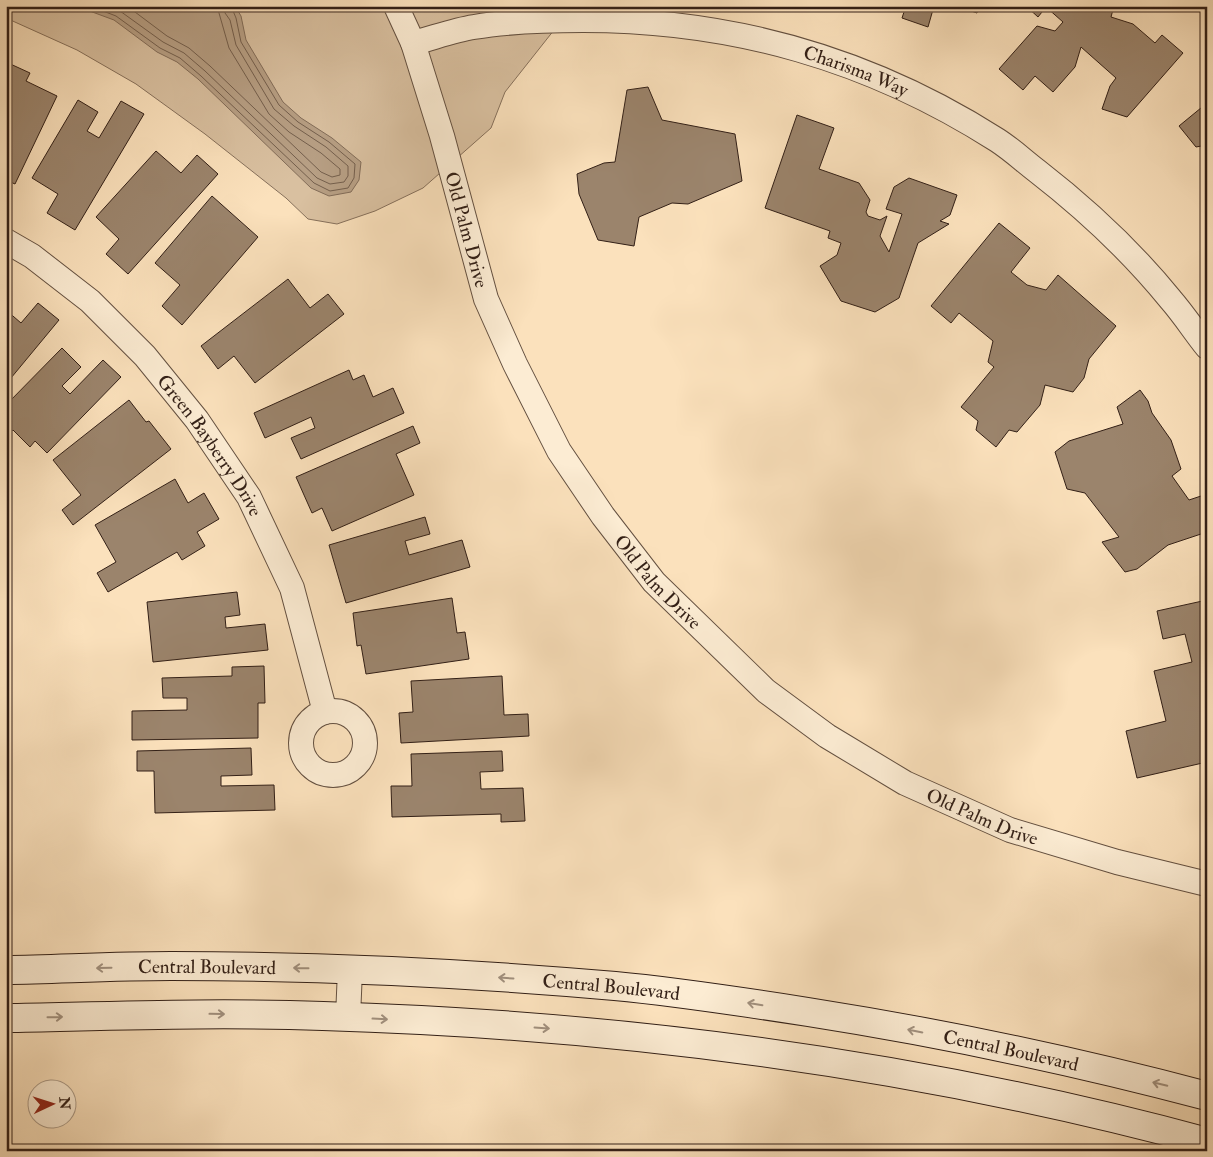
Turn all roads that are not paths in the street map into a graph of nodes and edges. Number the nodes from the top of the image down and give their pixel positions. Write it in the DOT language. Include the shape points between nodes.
graph roads {
  1 [pos="396,6"];
  2 [pos="413,43"];
  3 [pos="6,240"];
  4 [pos="1207,348"];
  5 [pos="325,712"];
  6 [pos="1207,884"];
  7 [pos="6,970"];
  8 [pos="350,970"];
  9 [pos="348,1017"];
  10 [pos="6,1018"];
  11 [pos="1207,1096"];
  12 [pos="1207,1142"];
  1 -- 2 [label="street, Old Palm Drive"];
  2 -- 4 [label="street, Charisma Way" via="473,27 551,20 629,20 702,28 780,43 856,68 927,100 999,141 1067,194 1120,242 1171,299"];
  2 -- 6 [label="street, Old Palm Drive" via="486,299 511,356 560,451 603,516 654,582 766,691 827,736 905,783 1010,830 1117,862"];
  3 -- 5 [label="street, Green Bayberry Drive" via="90,301 145,356 197,420 249,497 292,588"];
  8 -- 7 [label="street, Central Boulevard, one-way" via="169,966"];
  8 -- 9 [label="street"];
  11 -- 8 [label="street, Central Boulevard, one-way" via="1013,1050 744,1002 617,987"];
  10 -- 9 [label="street, one-way" via="177,1014"];
  9 -- 12 [label="street, one-way" via="625,1034 751,1050 1020,1098"];
}
